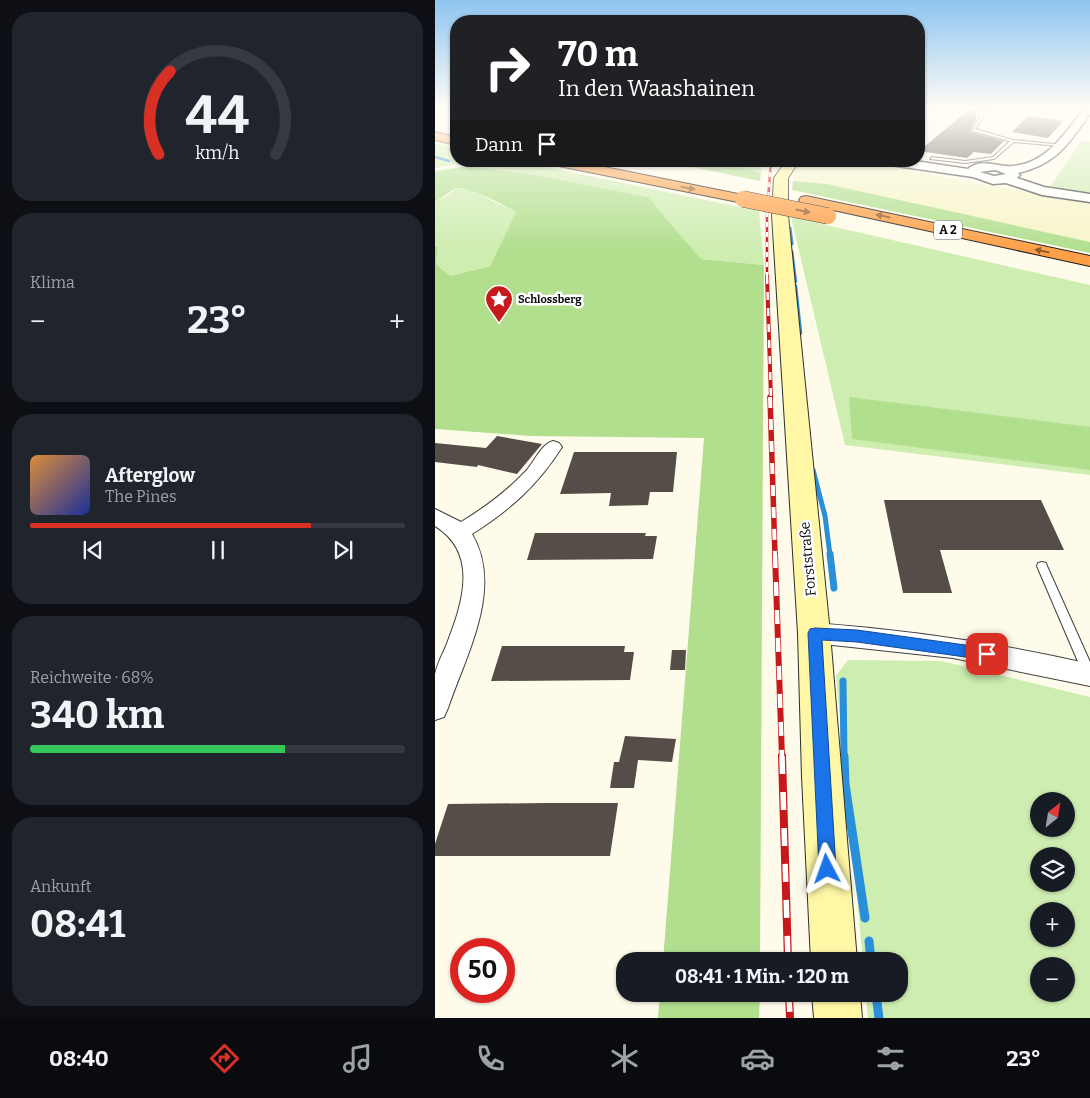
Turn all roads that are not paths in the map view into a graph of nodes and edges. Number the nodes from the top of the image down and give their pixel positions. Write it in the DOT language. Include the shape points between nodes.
graph roads {
  1 [pos="996,157"];
  2 [pos="1051,157"];
  3 [pos="932,158"];
  4 [pos="925,166"];
  5 [pos="584,167"];
  6 [pos="789,167"];
  7 [pos="687,174"];
  8 [pos="1008,175"];
  9 [pos="1090,198"];
  10 [pos="1090,261"];
  11 [pos="1090,273"];
  12 [pos="553,447"];
  13 [pos="435,516"];
  14 [pos="460,532"];
  15 [pos="1042,566"];
  16 [pos="815,633"];
  17 [pos="1090,675"];
  18 [pos="435,708"];
  19 [pos="833,952"];
  20 [pos="837,1002"];
  21 [pos="838,1018"];
  1 -- 3 [label="lane" via="965,162"];
  2 -- 8 [label="street"];
  4 -- 8 [label="street" via="988,179"];
  5 -- 11 [label="highway, A 2, one-way, bridge"];
  6 -- 16 [label="main road, Forststraße" via="781,178 780,215"];
  10 -- 7 [label="highway, A 2, one-way"];
  8 -- 9 [label="street" via="1042,191"];
  12 -- 14 [label="street" via="521,490 503,506"];
  13 -- 14 [label="street"];
  14 -- 18 [label="street" via="467,541 476,568 473,604"];
  15 -- 17 [label="lane"];
  16 -- 17 [label="street" via="987,654"];
  16 -- 19 [label="main road, Forststraße"];
  20 -- 21 [label="main road"];
}
